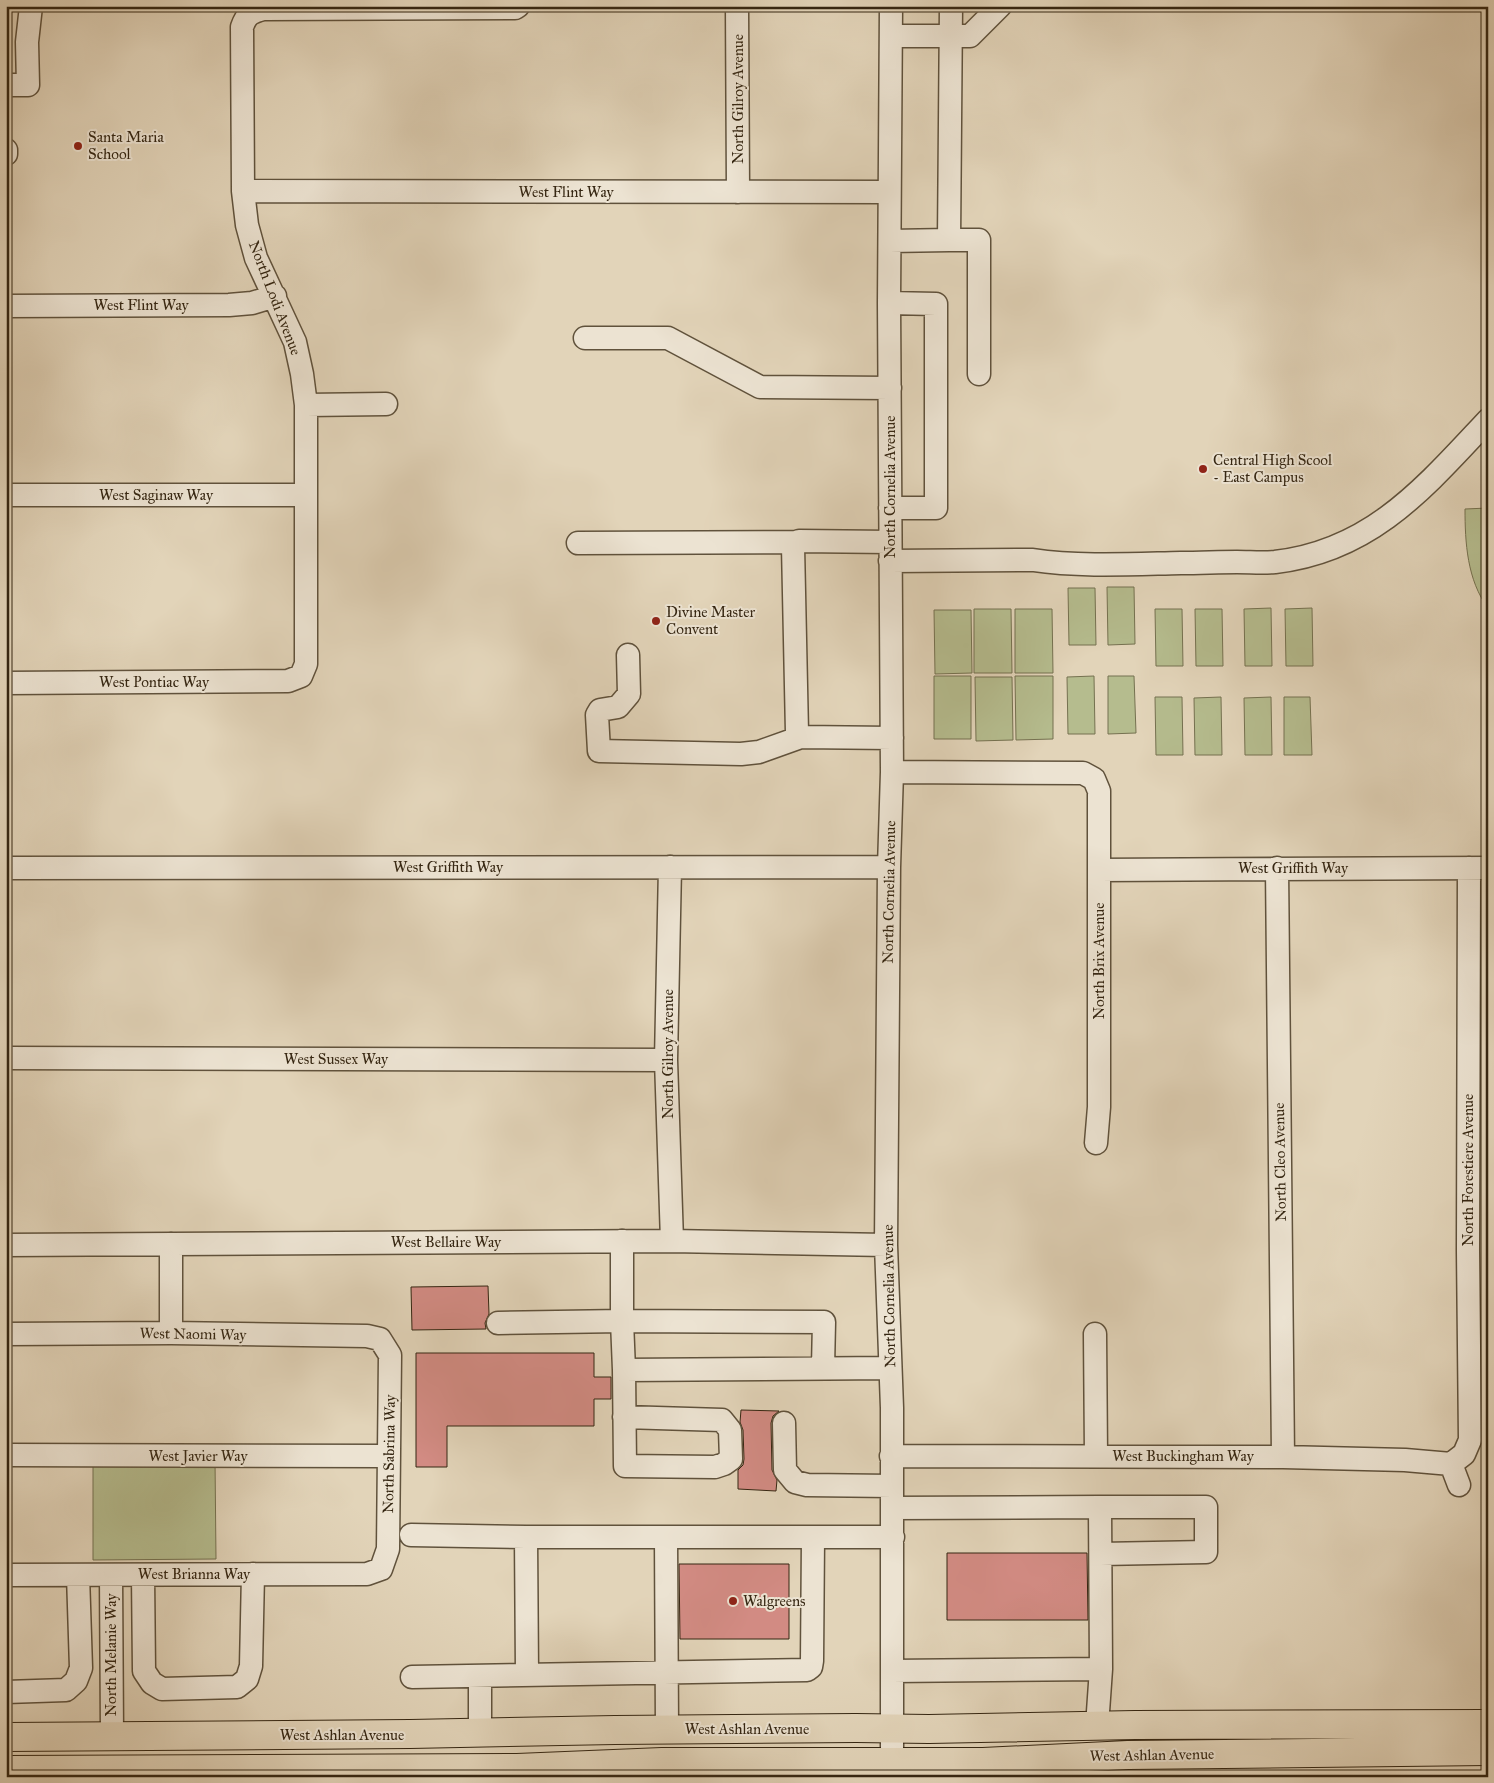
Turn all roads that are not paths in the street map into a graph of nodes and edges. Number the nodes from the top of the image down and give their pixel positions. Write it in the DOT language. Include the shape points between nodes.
graph roads {
  1 [pos="32,6"];
  2 [pos="518,6"];
  3 [pos="737,6"];
  4 [pos="891,6"];
  5 [pos="952,6"];
  6 [pos="1000,6"];
  7 [pos="391,7"];
  8 [pos="891,36"];
  9 [pos="951,36"];
  10 [pos="6,85"];
  11 [pos="6,150"];
  12 [pos="6,154"];
  13 [pos="243,191"];
  14 [pos="738,192"];
  15 [pos="890,192"];
  16 [pos="949,240"];
  17 [pos="890,241"];
  18 [pos="275,296"];
  19 [pos="889,303"];
  20 [pos="6,306"];
  21 [pos="585,338"];
  22 [pos="979,374"];
  23 [pos="890,388"];
  24 [pos="306,404"];
  25 [pos="386,404"];
  26 [pos="1488,420"];
  27 [pos="6,495"];
  28 [pos="306,495"];
  29 [pos="890,508"];
  30 [pos="796,542"];
  31 [pos="578,543"];
  32 [pos="890,551"];
  33 [pos="628,654"];
  34 [pos="301,676"];
  35 [pos="6,683"];
  36 [pos="801,737"];
  37 [pos="892,738"];
  38 [pos="892,772"];
  39 [pos="670,867"];
  40 [pos="889,867"];
  41 [pos="6,868"];
  42 [pos="1277,868"];
  43 [pos="1478,868"];
  44 [pos="1099,870"];
  45 [pos="1478,1054"];
  46 [pos="6,1058"];
  47 [pos="666,1060"];
  48 [pos="1096,1143"];
  49 [pos="622,1241"];
  50 [pos="672,1241"];
  51 [pos="171,1244"];
  52 [pos="6,1245"];
  53 [pos="886,1245"];
  54 [pos="1478,1251"];
  55 [pos="622,1321"];
  56 [pos="498,1322"];
  57 [pos="171,1332"];
  58 [pos="6,1334"];
  59 [pos="1095,1334"];
  60 [pos="380,1340"];
  61 [pos="823,1368"];
  62 [pos="890,1368"];
  63 [pos="624,1370"];
  64 [pos="624,1417"];
  65 [pos="784,1423"];
  66 [pos="6,1455"];
  67 [pos="389,1456"];
  68 [pos="892,1456"];
  69 [pos="1096,1456"];
  70 [pos="1283,1457"];
  71 [pos="1451,1464"];
  72 [pos="892,1486"];
  73 [pos="1459,1486"];
  74 [pos="1100,1507"];
  75 [pos="892,1508"];
  76 [pos="411,1535"];
  77 [pos="526,1537"];
  78 [pos="666,1537"];
  79 [pos="892,1537"];
  80 [pos="813,1538"];
  81 [pos="1100,1554"];
  82 [pos="381,1569"];
  83 [pos="6,1574"];
  84 [pos="253,1574"];
  85 [pos="78,1575"];
  86 [pos="111,1575"];
  87 [pos="143,1575"];
  88 [pos="1101,1668"];
  89 [pos="666,1672"];
  90 [pos="892,1672"];
  91 [pos="527,1674"];
  92 [pos="480,1676"];
  93 [pos="412,1677"];
  94 [pos="6,1692"];
  95 [pos="1488,1724"];
  96 [pos="1098,1726"];
  97 [pos="892,1729"];
  98 [pos="667,1730"];
  99 [pos="480,1733"];
  100 [pos="112,1736"];
  101 [pos="6,1737"];
  102 [pos="1488,1750"];
  103 [pos="337,1768"];
  104 [pos="892,1769"];
  105 [pos="6,1770"];
  1 -- 10 [label="street" via="27,42 28,85"];
  2 -- 7 [label="street"];
  3 -- 14 [label="street, North Gilroy Avenue"];
  4 -- 8 [label="street, North Cornelia Avenue"];
  5 -- 9 [label="street"];
  6 -- 9 [label="street" via="970,36"];
  7 -- 13 [label="street, North Lodi Avenue" via="263,9 245,19 242,27"];
  8 -- 9 [label="street"];
  8 -- 15 [label="street, North Cornelia Avenue"];
  9 -- 16 [label="street"];
  11 -- 12 [label="street"];
  13 -- 14 [label="street, West Flint Way"];
  13 -- 18 [label="street, North Lodi Avenue" via="247,225 256,258"];
  14 -- 15 [label="street, West Flint Way"];
  15 -- 17 [label="street, North Cornelia Avenue"];
  16 -- 17 [label="street"];
  16 -- 22 [label="street" via="979,240"];
  17 -- 19 [label="street, North Cornelia Avenue"];
  18 -- 20 [label="street, West Flint Way" via="229,305"];
  18 -- 24 [label="street, North Lodi Avenue" via="295,342"];
  19 -- 23 [label="street, North Cornelia Avenue"];
  19 -- 29 [label="street" via="936,304 936,508"];
  21 -- 23 [label="street" via="668,338 760,387"];
  23 -- 29 [label="street, North Cornelia Avenue"];
  24 -- 25 [label="street"];
  24 -- 28 [label="street, North Lodi Avenue"];
  26 -- 32 [label="street" via="1405,505 1371,530 1313,555 1274,562 1137,564 1051,563"];
  27 -- 28 [label="street, West Saginaw Way"];
  28 -- 34 [label="street, North Lodi Avenue" via="306,664"];
  29 -- 32 [label="street, North Cornelia Avenue"];
  30 -- 31 [label="street"];
  30 -- 32 [label="street"];
  30 -- 36 [label="street" via="793,546 797,733"];
  32 -- 37 [label="street, North Cornelia Avenue"];
  33 -- 36 [label="street" via="629,694 618,707 600,710 597,715 599,751 740,754 759,752"];
  34 -- 35 [label="street, West Pontiac Way" via="288,681"];
  36 -- 37 [label="street"];
  37 -- 38 [label="street, North Cornelia Avenue"];
  38 -- 40 [label="street, North Cornelia Avenue"];
  38 -- 44 [label="street, North Brix Avenue" via="1083,773 1094,779 1099,791"];
  39 -- 40 [label="street, West Griffith Way"];
  39 -- 41 [label="street, West Griffith Way"];
  39 -- 47 [label="street, North Gilroy Avenue"];
  40 -- 53 [label="street, North Cornelia Avenue"];
  42 -- 43 [label="street, West Griffith Way"];
  42 -- 44 [label="street, West Griffith Way"];
  42 -- 70 [label="street, North Cleo Avenue"];
  43 -- 45 [label="street, North Forestiere Avenue"];
  44 -- 48 [label="street, North Brix Avenue" via="1099,1107"];
  45 -- 54 [label="street, North Forestiere Avenue"];
  46 -- 47 [label="street, West Sussex Way"];
  47 -- 50 [label="street, North Gilroy Avenue"];
  49 -- 50 [label="street, West Bellaire Way"];
  49 -- 51 [label="street, West Bellaire Way"];
  49 -- 55 [label="street"];
  50 -- 53 [label="street, West Bellaire Way"];
  51 -- 52 [label="street, West Bellaire Way"];
  51 -- 57 [label="street"];
  53 -- 62 [label="street, North Cornelia Avenue"];
  54 -- 71 [label="street, North Forestiere Avenue" via="1470,1440 1464,1454"];
  55 -- 56 [label="street"];
  55 -- 61 [label="street" via="824,1322"];
  55 -- 63 [label="street"];
  57 -- 58 [label="street, West Naomi Way"];
  57 -- 60 [label="street, West Naomi Way" via="367,1336"];
  59 -- 69 [label="street"];
  60 -- 67 [label="street, North Sabrina Way" via="390,1355"];
  61 -- 62 [label="street"];
  61 -- 63 [label="street"];
  62 -- 68 [label="street, North Cornelia Avenue"];
  63 -- 64 [label="street"];
  64 -- 64 [label="street" via="722,1420 730,1430 731,1459 715,1467 625,1466"];
  65 -- 72 [label="street" via="785,1470 795,1482 807,1485"];
  66 -- 67 [label="street, West Javier Way"];
  67 -- 82 [label="street, North Sabrina Way" via="388,1549"];
  68 -- 69 [label="street, West Buckingham Way"];
  68 -- 72 [label="street, North Cornelia Avenue"];
  69 -- 70 [label="street, West Buckingham Way"];
  70 -- 71 [label="street, West Buckingham Way"];
  71 -- 73 [label="street"];
  72 -- 75 [label="street, North Cornelia Avenue"];
  74 -- 75 [label="street"];
  74 -- 81 [label="street"];
  74 -- 81 [label="street" via="1206,1507 1206,1552"];
  75 -- 79 [label="street, North Cornelia Avenue"];
  76 -- 77 [label="street"];
  77 -- 78 [label="street"];
  77 -- 91 [label="street"];
  78 -- 80 [label="street"];
  78 -- 89 [label="street"];
  79 -- 80 [label="street"];
  79 -- 90 [label="street, North Cornelia Avenue"];
  80 -- 89 [label="street" via="811,1667 807,1670"];
  81 -- 88 [label="street"];
  82 -- 84 [label="street, West Brianna Way" via="367,1574"];
  83 -- 85 [label="street, West Brianna Way"];
  84 -- 87 [label="street, West Brianna Way"];
  84 -- 87 [label="street" via="252,1666 247,1679 237,1687 162,1689 144,1672"];
  85 -- 86 [label="street, West Brianna Way"];
  85 -- 94 [label="street" via="81,1668 76,1681 66,1690"];
  86 -- 87 [label="street, West Brianna Way"];
  86 -- 100 [label="street, North Melanie Way"];
  88 -- 90 [label="street"];
  88 -- 96 [label="street"];
  89 -- 91 [label="street"];
  89 -- 98 [label="street"];
  90 -- 97 [label="street, North Cornelia Avenue"];
  91 -- 92 [label="street"];
  92 -- 93 [label="street"];
  92 -- 99 [label="street"];
  95 -- 96 [label="main road, West Ashlan Avenue"];
  96 -- 97 [label="main road, West Ashlan Avenue"];
  97 -- 98 [label="main road, West Ashlan Avenue"];
  97 -- 104 [label="street, North Cornelia Avenue"];
  98 -- 99 [label="main road, West Ashlan Avenue"];
  99 -- 100 [label="main road, West Ashlan Avenue"];
  99 -- 103 [label="main road" via="459,1756 359,1756"];
  100 -- 101 [label="main road, West Ashlan Avenue"];
  102 -- 104 [label="main road, West Ashlan Avenue" via="1128,1754"];
  103 -- 104 [label="main road, West Ashlan Avenue" via="517,1768 662,1762"];
  103 -- 105 [label="main road, West Ashlan Avenue"];
}
